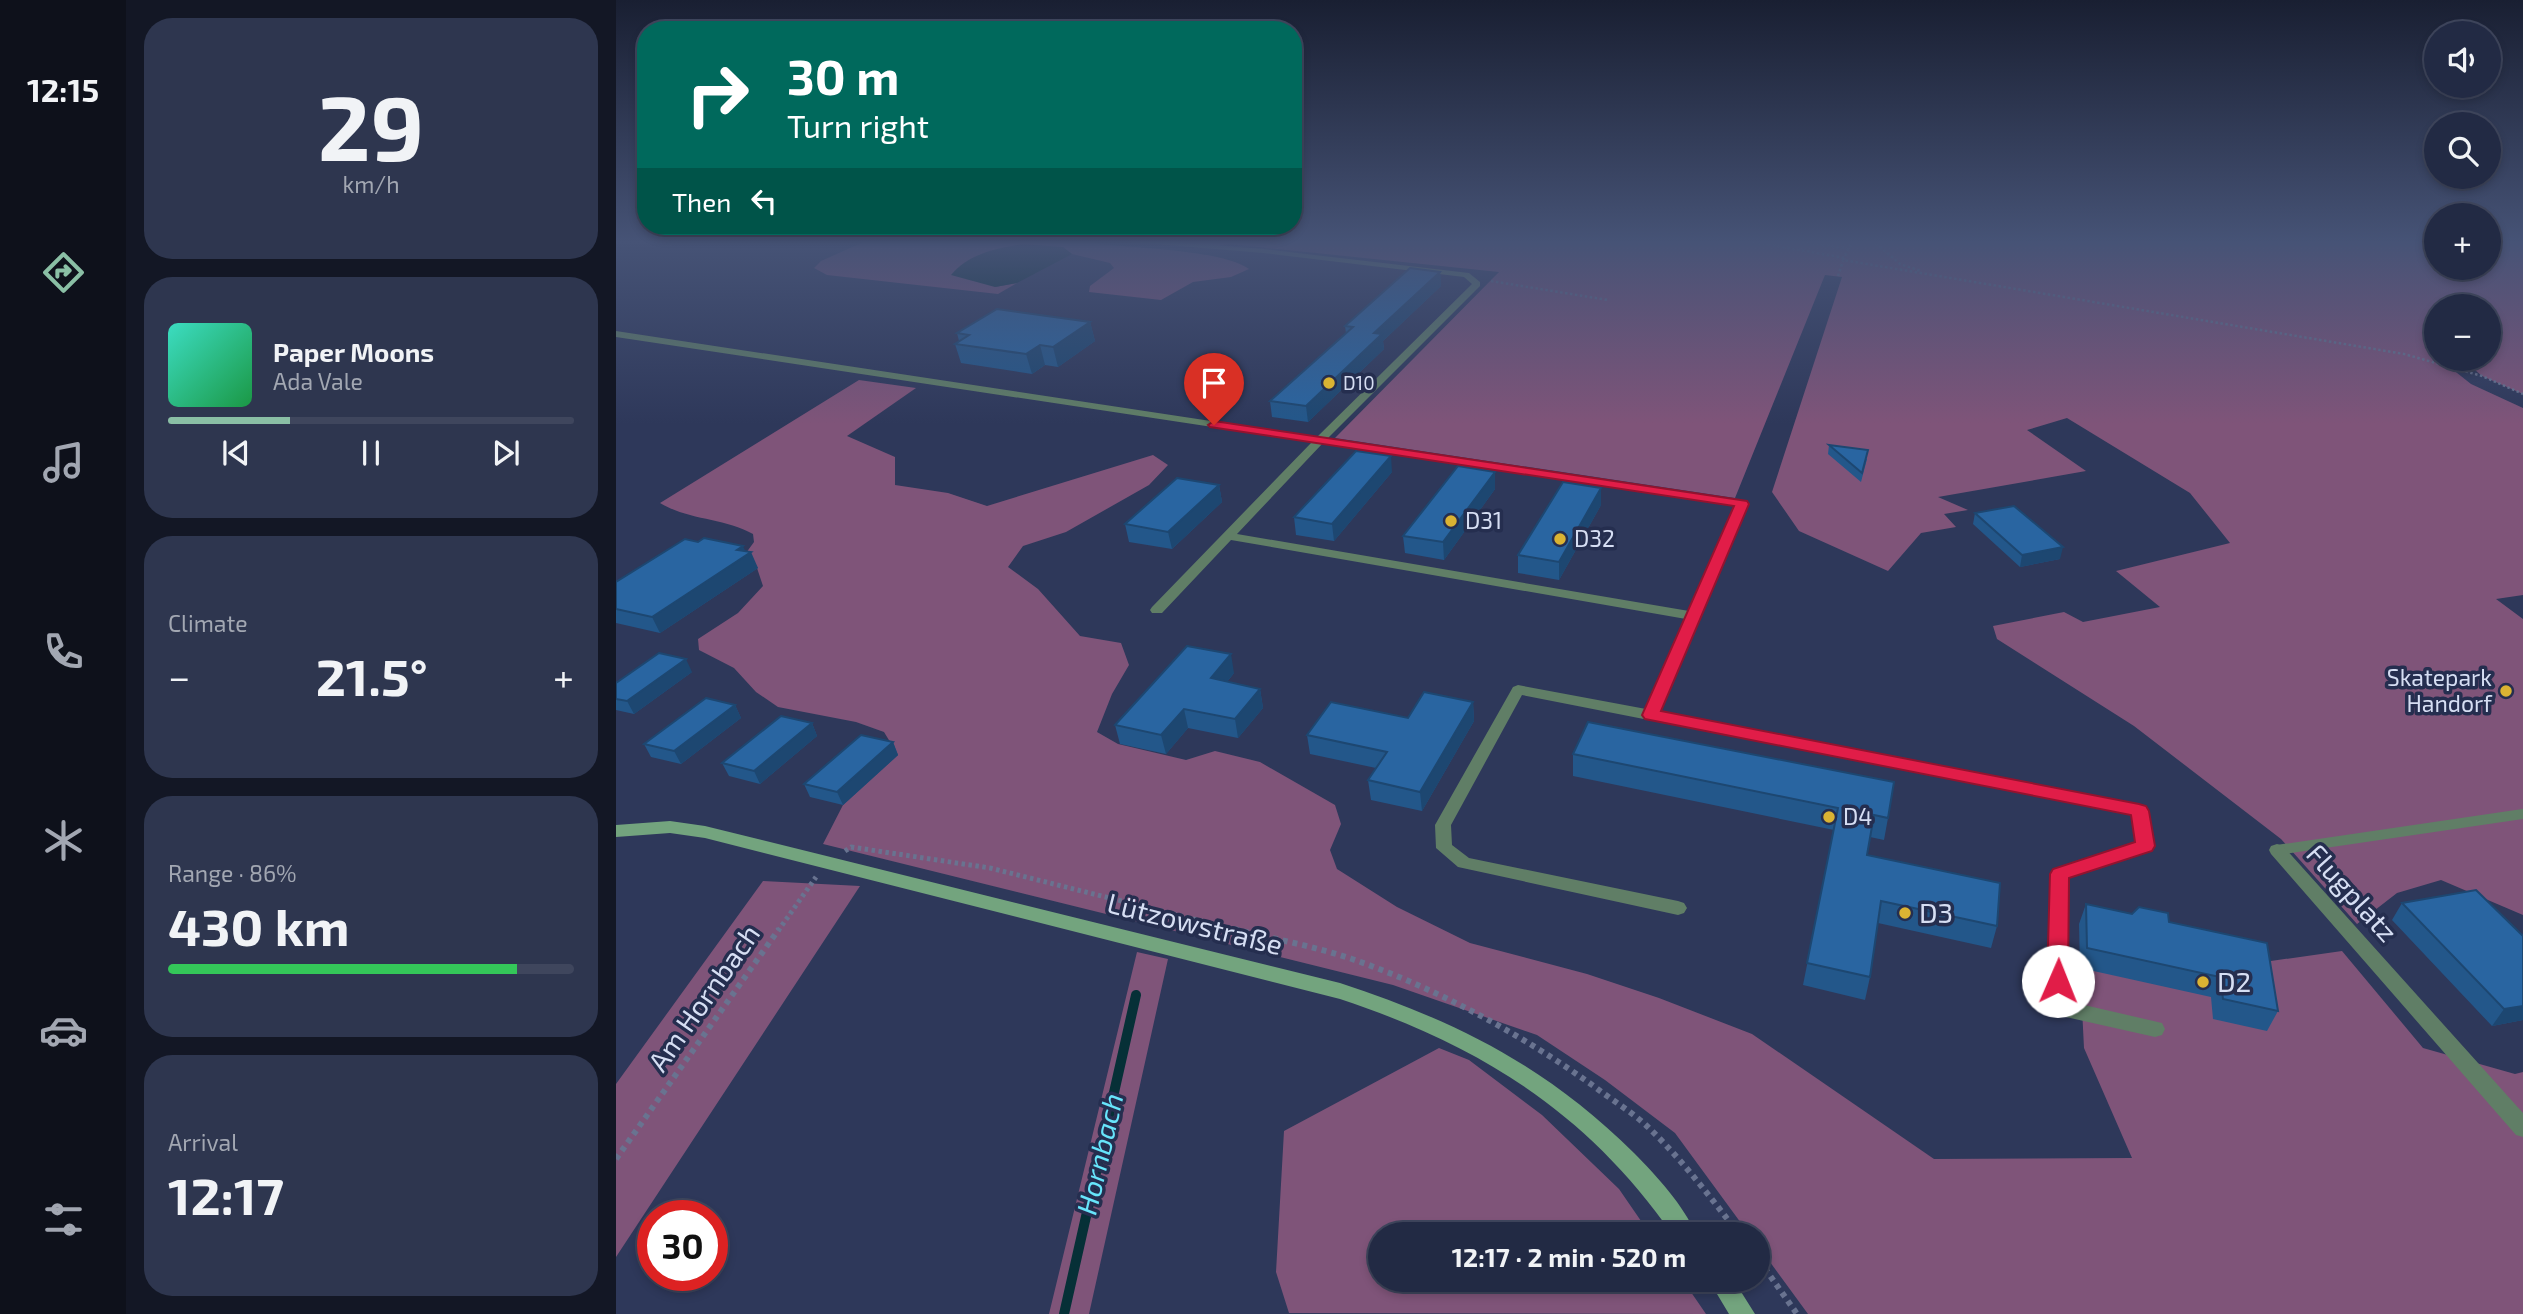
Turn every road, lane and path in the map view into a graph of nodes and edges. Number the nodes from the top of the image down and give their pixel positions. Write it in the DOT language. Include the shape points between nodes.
graph roads {
  1 [pos="1459,301"];
  2 [pos="2087,301"];
  3 [pos="616,334"];
  4 [pos="2523,394"];
  5 [pos="1319,441"];
  6 [pos="1227,536"];
  7 [pos="1157,610"];
  8 [pos="1694,616"];
  9 [pos="1651,715"];
  10 [pos="2523,814"];
  11 [pos="616,831"];
  12 [pos="2277,850"];
  13 [pos="827,862"];
  14 [pos="1678,908"];
  15 [pos="2155,1029"];
  16 [pos="2523,1128"];
  17 [pos="616,1159"];
  18 [pos="1676,1222"];
  19 [pos="1770,1276"];
  20 [pos="1728,1292"];
  21 [pos="1743,1314"];
  22 [pos="1797,1314"];
  1 -- 5 [label="street"];
  2 -- 4 [label="path" via="2404,354 2482,376"];
  3 -- 5 [label="street"];
  5 -- 6 [label="street"];
  5 -- 8 [label="street" via="1742,504"];
  6 -- 7 [label="street"];
  6 -- 8 [label="street"];
  8 -- 9 [label="street"];
  9 -- 14 [label="street" via="1518,690 1443,825 1444,848 1464,863"];
  9 -- 15 [label="street" via="2139,811 2145,846 2059,874 2057,1007"];
  10 -- 12 [label="lane, Flugplatz"];
  11 -- 13 [label="street, Lützowstraße" via="670,827 705,832"];
  12 -- 16 [label="street, Flugplatz"];
  13 -- 17 [label="path, Am Hornbach"];
  13 -- 18 [label="street, Lützowstraße" via="1340,991 1420,1017 1509,1062 1563,1102 1641,1175"];
  19 -- 22 [label="path"];
  20 -- 21 [label="street"];
}
